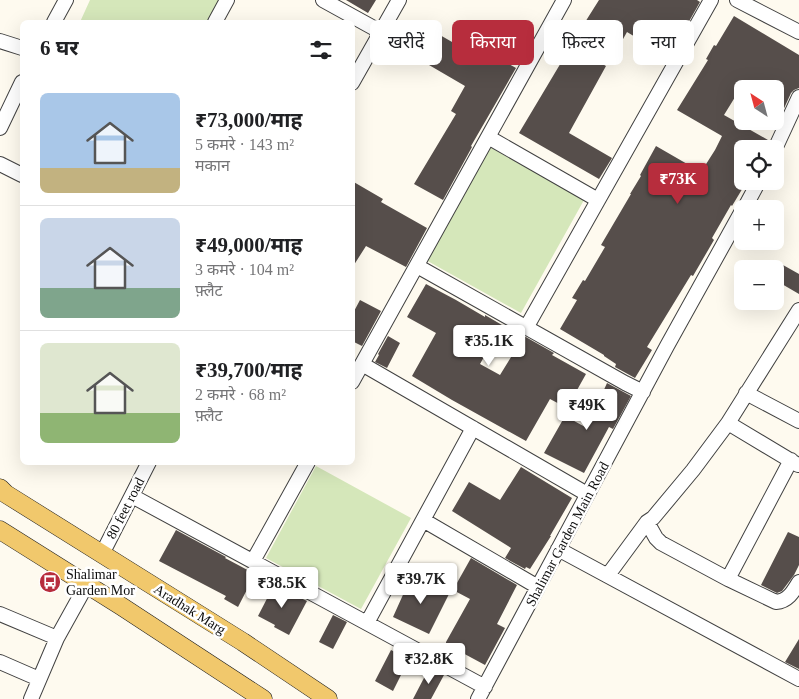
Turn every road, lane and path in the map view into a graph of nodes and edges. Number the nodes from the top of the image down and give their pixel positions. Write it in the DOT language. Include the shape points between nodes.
graph roads {
  1 [pos="66,0"];
  2 [pos="227,0"];
  3 [pos="323,0"];
  4 [pos="399,0"];
  5 [pos="564,0"];
  6 [pos="711,0"];
  7 [pos="737,0"];
  8 [pos="55,20"];
  9 [pos="216,20"];
  10 [pos="388,20"];
  11 [pos="370,26"];
  12 [pos="799,32"];
  13 [pos="0,41"];
  14 [pos="20,47"];
  15 [pos="370,51"];
  16 [pos="355,78"];
  17 [pos="20,86"];
  18 [pos="799,97"];
  19 [pos="0,128"];
  20 [pos="488,137"];
  21 [pos="779,140"];
  22 [pos="0,164"];
  23 [pos="20,174"];
  24 [pos="598,200"];
  25 [pos="734,226"];
  26 [pos="417,266"];
  27 [pos="799,310"];
  28 [pos="526,328"];
  29 [pos="356,371"];
  30 [pos="643,392"];
  31 [pos="746,393"];
  32 [pos="799,421"];
  33 [pos="728,423"];
  34 [pos="473,428"];
  35 [pos="795,463"];
  36 [pos="147,465"];
  37 [pos="306,465"];
  38 [pos="0,488"];
  39 [pos="588,494"];
  40 [pos="132,496"];
  41 [pos="423,520"];
  42 [pos="647,522"];
  43 [pos="0,530"];
  44 [pos="558,549"];
  45 [pos="102,554"];
  46 [pos="253,561"];
  47 [pos="608,576"];
  48 [pos="728,579"];
  49 [pos="799,582"];
  50 [pos="87,584"];
  51 [pos="538,587"];
  52 [pos="0,614"];
  53 [pos="367,622"];
  54 [pos="57,638"];
  55 [pos="0,662"];
  56 [pos="40,679"];
  57 [pos="799,679"];
  58 [pos="486,686"];
  59 [pos="31,699"];
  60 [pos="263,699"];
  61 [pos="328,699"];
  62 [pos="478,699"];
  1 -- 8 [label="street"];
  2 -- 9 [label="street"];
  3 -- 11 [label="street"];
  4 -- 10 [label="street"];
  5 -- 20 [label="street"];
  6 -- 24 [label="street"];
  7 -- 12 [label="street"];
  13 -- 14 [label="street"];
  15 -- 16 [label="street"];
  17 -- 19 [label="street"];
  18 -- 21 [label="street"];
  20 -- 24 [label="street"];
  20 -- 26 [label="street"];
  22 -- 23 [label="street"];
  24 -- 28 [label="street"];
  25 -- 30 [label="street, Shalimar Garden Main Road"];
  26 -- 28 [label="street"];
  26 -- 29 [label="street"];
  27 -- 31 [label="street"];
  28 -- 30 [label="street"];
  29 -- 34 [label="street"];
  30 -- 39 [label="street, Shalimar Garden Main Road"];
  31 -- 32 [label="street"];
  31 -- 33 [label="street"];
  33 -- 35 [label="street"];
  33 -- 42 [label="street" via="693,470"];
  34 -- 39 [label="street"];
  34 -- 41 [label="street"];
  35 -- 48 [label="street"];
  36 -- 40 [label="street, 80 feet road"];
  37 -- 46 [label="street"];
  38 -- 45 [label="main road, Aradhak Marg"];
  39 -- 44 [label="street, Shalimar Garden Main Road"];
  40 -- 45 [label="street, 80 feet road"];
  40 -- 46 [label="street"];
  41 -- 51 [label="street"];
  41 -- 53 [label="street"];
  42 -- 47 [label="street"];
  42 -- 48 [label="street" via="661,543"];
  43 -- 50 [label="main road"];
  44 -- 47 [label="street"];
  44 -- 51 [label="street, Shalimar Garden Main Road"];
  45 -- 61 [label="main road, Aradhak Marg"];
  46 -- 53 [label="street"];
  47 -- 57 [label="street"];
  48 -- 49 [label="street" via="776,602 782,602 793,594"];
  50 -- 54 [label="street"];
  50 -- 60 [label="main road"];
  51 -- 58 [label="street, Shalimar Garden Main Road"];
  52 -- 54 [label="street"];
  53 -- 58 [label="street"];
  54 -- 56 [label="street"];
  55 -- 56 [label="street"];
  56 -- 59 [label="street"];
  58 -- 62 [label="street, Shalimar Garden Main Road"];
}
